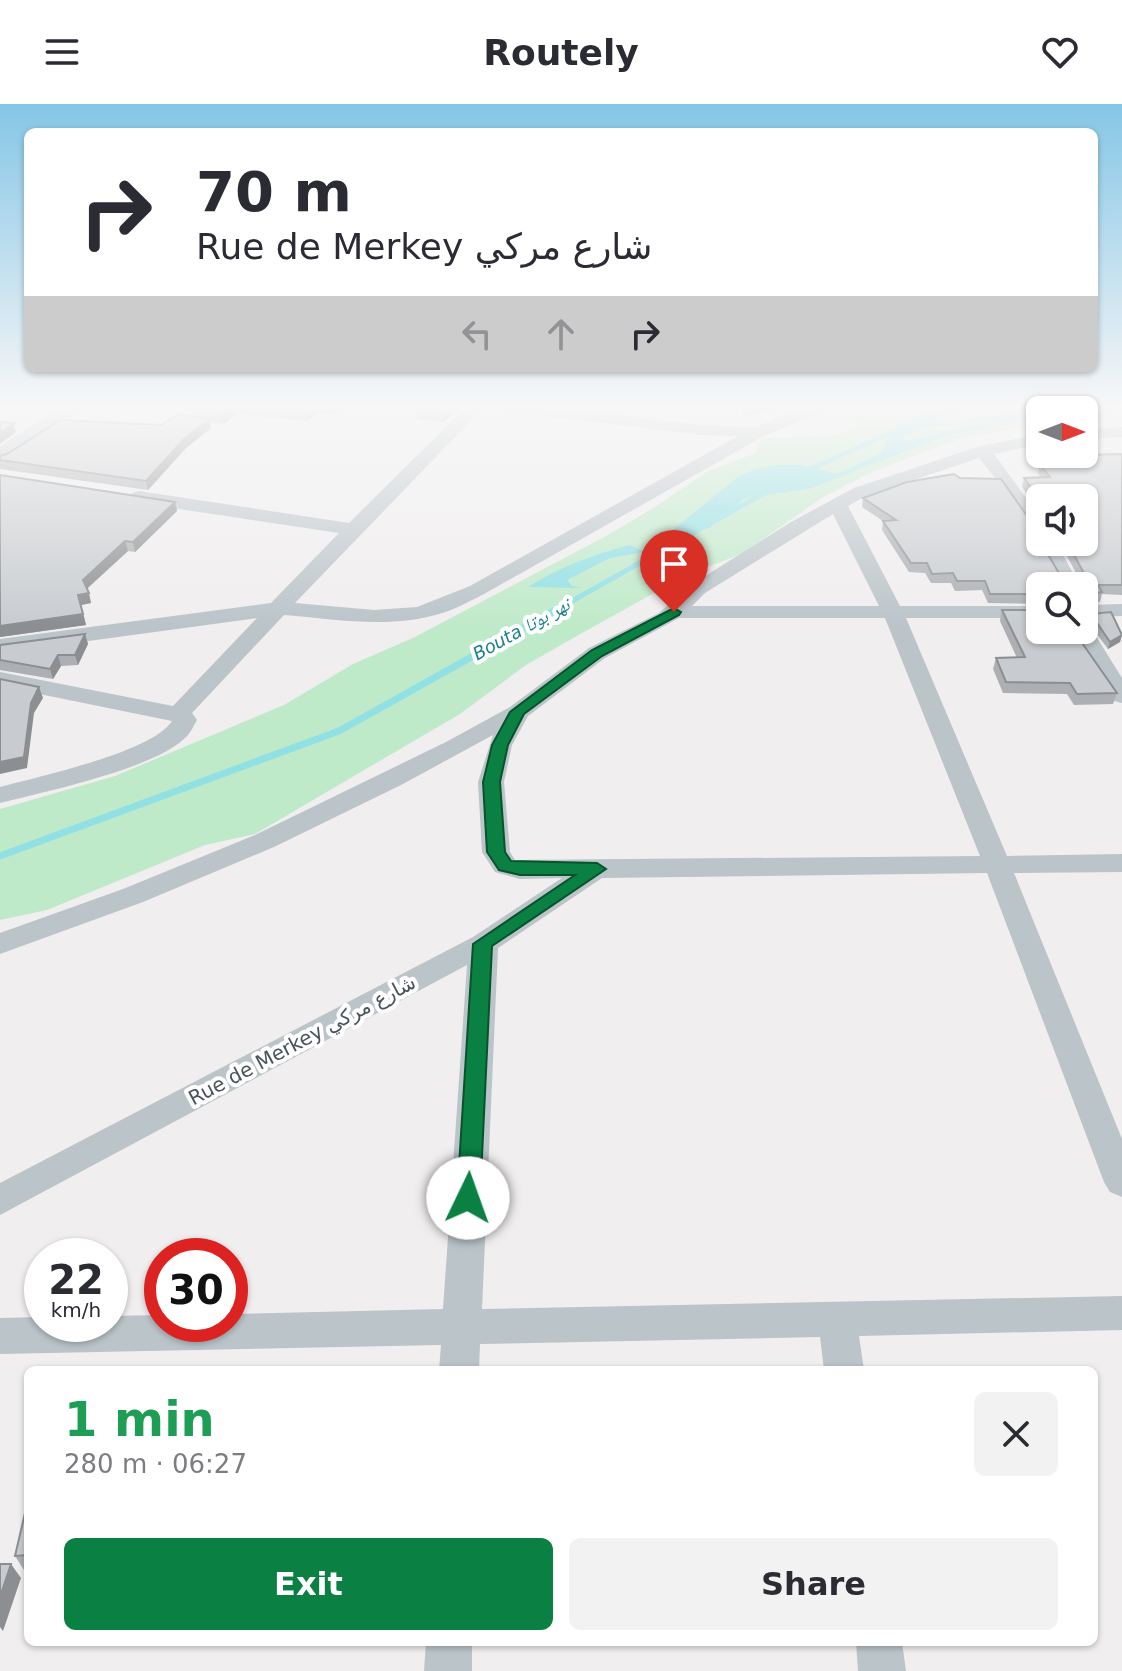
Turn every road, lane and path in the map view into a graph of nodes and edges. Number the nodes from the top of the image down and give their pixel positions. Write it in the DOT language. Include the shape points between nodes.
graph roads {
  1 [pos="403,479"];
  2 [pos="674,479"];
  3 [pos="899,479"];
  4 [pos="1006,479"];
  5 [pos="123,494"];
  6 [pos="838,505"];
  7 [pos="1026,510"];
  8 [pos="353,529"];
  9 [pos="281,608"];
  10 [pos="1122,610"];
  11 [pos="1098,611"];
  12 [pos="674,612"];
  13 [pos="893,612"];
  14 [pos="1026,612"];
  15 [pos="1090,644"];
  16 [pos="0,646"];
  17 [pos="0,679"];
  18 [pos="1122,696"];
  19 [pos="518,712"];
  20 [pos="178,714"];
  21 [pos="0,795"];
  22 [pos="1122,863"];
  23 [pos="997,864"];
  24 [pos="597,869"];
  25 [pos="0,944"];
  26 [pos="483,944"];
  27 [pos="1122,1182"];
  28 [pos="0,1200"];
  29 [pos="1122,1313"];
  30 [pos="837,1319"];
  31 [pos="461,1325"];
  32 [pos="0,1336"];
  33 [pos="459,1366"];
  34 [pos="843,1366"];
  35 [pos="449,1646"];
  36 [pos="879,1646"];
  37 [pos="448,1671"];
  38 [pos="882,1671"];
  1 -- 8 [label="street"];
  2 -- 9 [label="street" via="435,609 374,616"];
  3 -- 6 [label="street"];
  4 -- 7 [label="street"];
  5 -- 8 [label="street"];
  6 -- 12 [label="street" via="698,589"];
  6 -- 13 [label="street"];
  8 -- 9 [label="street"];
  9 -- 16 [label="street"];
  9 -- 20 [label="street"];
  10 -- 11 [label="street"];
  12 -- 13 [label="street"];
  12 -- 19 [label="street" via="597,653"];
  13 -- 14 [label="street"];
  13 -- 23 [label="street"];
  15 -- 18 [label="street"];
  17 -- 20 [label="street"];
  19 -- 24 [label="street" via="500,745 491,782 496,852 505,866 520,870"];
  19 -- 25 [label="street" via="418,769 244,850 105,908"];
  20 -- 21 [label="street" via="185,720 178,735 145,752"];
  22 -- 23 [label="street"];
  23 -- 24 [label="street"];
  23 -- 27 [label="street"];
  24 -- 26 [label="street, Rue de Merkey شارع مركي"];
  26 -- 28 [label="street, Rue de Merkey شارع مركي"];
  26 -- 31 [label="street"];
  29 -- 30 [label="street"];
  30 -- 31 [label="street"];
  30 -- 34 [label="street"];
  31 -- 32 [label="street"];
  31 -- 33 [label="street"];
  35 -- 37 [label="street"];
  36 -- 38 [label="street"];
}
